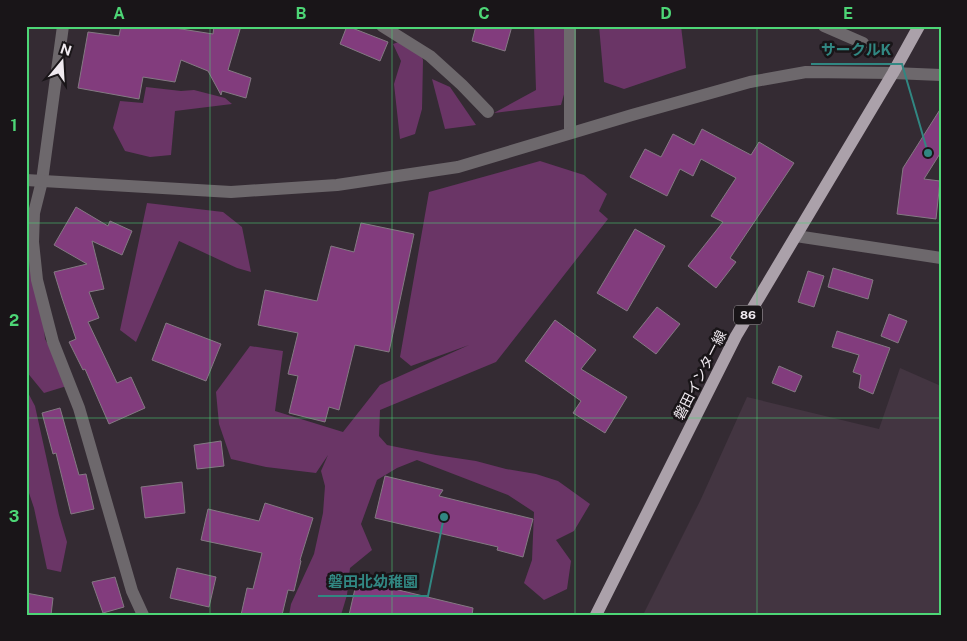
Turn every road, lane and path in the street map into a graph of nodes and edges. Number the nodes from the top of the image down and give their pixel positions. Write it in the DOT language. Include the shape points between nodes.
graph roads {
  1 [pos="63,26"];
  2 [pos="382,26"];
  3 [pos="570,26"];
  4 [pos="824,26"];
  5 [pos="919,26"];
  6 [pos="863,43"];
  7 [pos="893,73"];
  8 [pos="941,75"];
  9 [pos="488,112"];
  10 [pos="570,134"];
  11 [pos="26,180"];
  12 [pos="42,181"];
  13 [pos="796,236"];
  14 [pos="941,258"];
  15 [pos="143,615"];
  16 [pos="596,615"];
  1 -- 12 [label="street"];
  2 -- 9 [label="street" via="430,56"];
  3 -- 10 [label="street"];
  4 -- 6 [label="street"];
  5 -- 7 [label="main road, 磐田インター線 / 86"];
  7 -- 8 [label="street"];
  7 -- 10 [label="street" via="806,72 759,81"];
  7 -- 13 [label="main road, 磐田インター線 / 86"];
  10 -- 12 [label="street" via="458,167 337,186 231,192"];
  11 -- 12 [label="street"];
  12 -- 15 [label="street" via="34,213 37,280 53,342 79,408 132,591"];
  13 -- 14 [label="street"];
  13 -- 16 [label="main road, 磐田インター線 / 86" via="736,336"];
}
